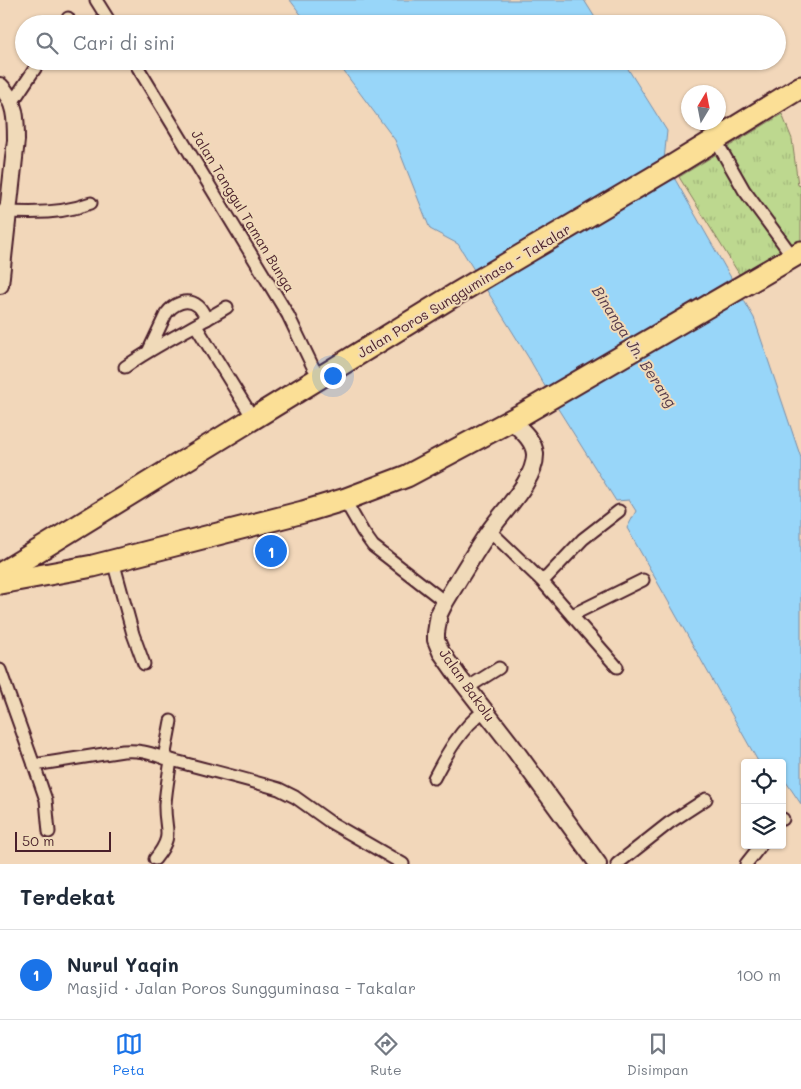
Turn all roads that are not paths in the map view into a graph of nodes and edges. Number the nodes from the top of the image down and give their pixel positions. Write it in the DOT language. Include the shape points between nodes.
graph roads {
  1 [pos="96,0"];
  2 [pos="105,15"];
  3 [pos="34,70"];
  4 [pos="139,70"];
  5 [pos="0,86"];
  6 [pos="801,87"];
  7 [pos="12,103"];
  8 [pos="715,139"];
  9 [pos="91,202"];
  10 [pos="4,211"];
  11 [pos="797,255"];
  12 [pos="0,280"];
  13 [pos="0,285"];
  14 [pos="227,307"];
  15 [pos="207,319"];
  16 [pos="196,326"];
  17 [pos="149,350"];
  18 [pos="125,367"];
  19 [pos="321,378"];
  20 [pos="517,417"];
  21 [pos="253,418"];
  22 [pos="344,499"];
  23 [pos="619,511"];
  24 [pos="489,530"];
  25 [pos="51,542"];
  26 [pos="113,560"];
  27 [pos="65,572"];
  28 [pos="0,574"];
  29 [pos="541,580"];
  30 [pos="643,580"];
  31 [pos="0,583"];
  32 [pos="441,599"];
  33 [pos="572,615"];
  34 [pos="144,664"];
  35 [pos="617,667"];
  36 [pos="498,668"];
  37 [pos="0,670"];
  38 [pos="467,688"];
  39 [pos="479,715"];
  40 [pos="171,720"];
  41 [pos="168,759"];
  42 [pos="34,765"];
  43 [pos="434,778"];
  44 [pos="706,800"];
  45 [pos="49,832"];
  46 [pos="758,849"];
  47 [pos="155,859"];
  48 [pos="403,864"];
  49 [pos="598,864"];
  50 [pos="618,864"];
  51 [pos="746,864"];
  1 -- 2 [label="street"];
  3 -- 7 [label="street"];
  4 -- 19 [label="street, Jalan Tanggul Taman Bunga" via="288,315"];
  5 -- 7 [label="main road"];
  6 -- 8 [label="highway, Jalan Poros Sungguminasa - Takalar"];
  7 -- 10 [label="main road" via="16,116 16,140"];
  8 -- 11 [label="street" via="760,214"];
  8 -- 19 [label="highway, Jalan Poros Sungguminasa - Takalar"];
  9 -- 10 [label="street" via="66,211"];
  10 -- 12 [label="main road"];
  11 -- 20 [label="highway"];
  12 -- 13 [label="main road"];
  14 -- 15 [label="street"];
  15 -- 16 [label="street"];
  15 -- 17 [label="street" via="199,306 178,303 166,314"];
  16 -- 17 [label="street"];
  16 -- 21 [label="street"];
  17 -- 18 [label="street"];
  19 -- 21 [label="highway, Jalan Poros Sungguminasa - Takalar"];
  20 -- 22 [label="highway" via="407,476"];
  20 -- 24 [label="main road, Jalan Bakolu" via="532,444 535,459 528,478"];
  21 -- 25 [label="highway, Jalan Poros Sungguminasa - Takalar"];
  22 -- 26 [label="highway"];
  22 -- 32 [label="street" via="373,546"];
  23 -- 29 [label="street" via="583,539"];
  24 -- 29 [label="street"];
  24 -- 32 [label="main road, Jalan Bakolu"];
  25 -- 27 [label="highway"];
  25 -- 28 [label="highway, Jalan Poros Sungguminasa - Takalar"];
  26 -- 27 [label="highway"];
  26 -- 34 [label="street"];
  27 -- 31 [label="highway"];
  29 -- 33 [label="street"];
  30 -- 33 [label="street"];
  32 -- 38 [label="main road, Jalan Bakolu" via="436,640"];
  33 -- 35 [label="street"];
  36 -- 38 [label="street"];
  37 -- 42 [label="street"];
  38 -- 39 [label="main road, Jalan Bakolu"];
  39 -- 43 [label="street" via="452,746"];
  39 -- 49 [label="main road, Jalan Bakolu" via="512,746"];
  40 -- 41 [label="street"];
  41 -- 42 [label="street" via="134,750"];
  41 -- 47 [label="street" via="165,803 168,835 164,848"];
  41 -- 48 [label="street" via="279,789"];
  42 -- 45 [label="street" via="46,800"];
  44 -- 50 [label="street" via="669,823"];
  46 -- 51 [label="street"];
}
